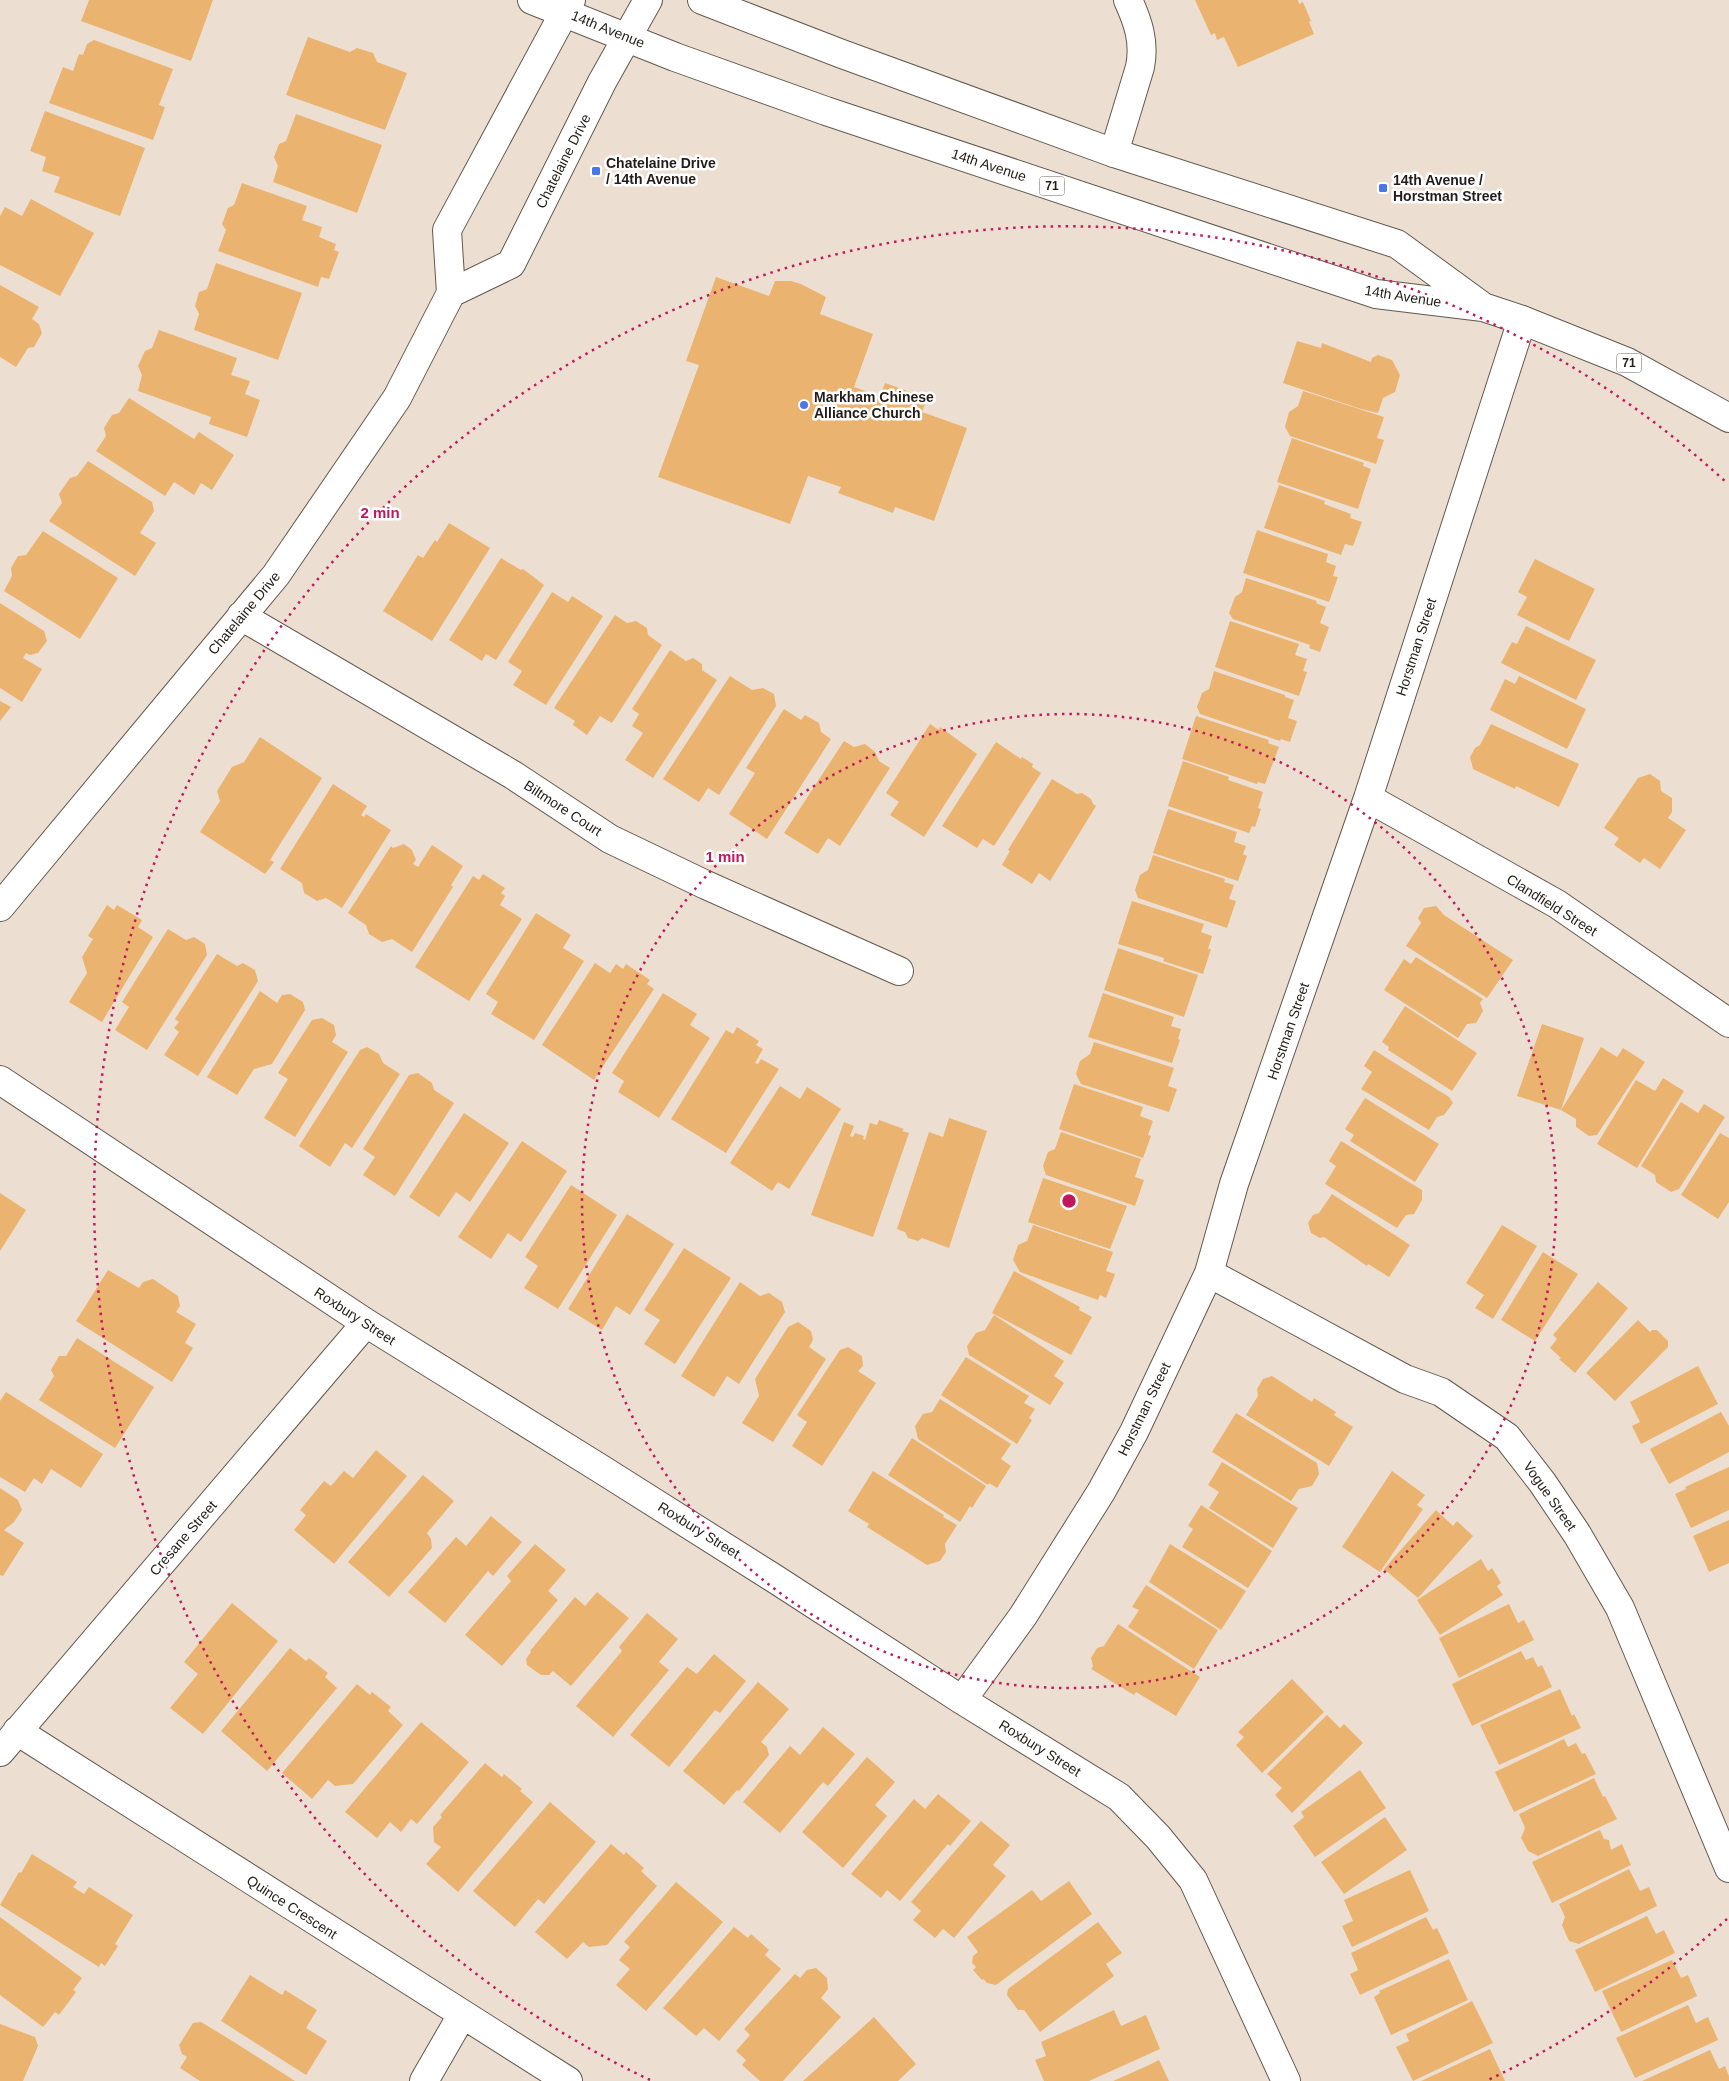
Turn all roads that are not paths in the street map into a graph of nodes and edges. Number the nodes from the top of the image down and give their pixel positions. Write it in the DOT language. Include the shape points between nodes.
graph roads {
  1 [pos="532,0"];
  2 [pos="648,0"];
  3 [pos="702,0"];
  4 [pos="1128,0"];
  5 [pos="568,6"];
  6 [pos="628,37"];
  7 [pos="1114,153"];
  8 [pos="451,294"];
  9 [pos="1484,307"];
  10 [pos="1522,320"];
  11 [pos="1729,418"];
  12 [pos="242,616"];
  13 [pos="1368,798"];
  14 [pos="0,907"];
  15 [pos="900,971"];
  16 [pos="1729,1023"];
  17 [pos="0,1080"];
  18 [pos="1209,1273"];
  19 [pos="366,1324"];
  20 [pos="962,1700"];
  21 [pos="18,1731"];
  22 [pos="0,1752"];
  23 [pos="1729,1868"];
  24 [pos="462,2015"];
  25 [pos="424,2081"];
  26 [pos="568,2081"];
  27 [pos="1286,2081"];
  1 -- 5 [label="street, 14th Avenue / 71"];
  2 -- 6 [label="street, Chatelaine Drive"];
  3 -- 7 [label="street, 14th Avenue / 71"];
  4 -- 7 [label="street" via="1140,28 1142,54"];
  5 -- 6 [label="street, 14th Avenue / 71"];
  5 -- 8 [label="street" via="447,230"];
  6 -- 8 [label="street, Chatelaine Drive" via="511,264"];
  6 -- 9 [label="street, 14th Avenue / 71" via="826,111 1376,294"];
  7 -- 9 [label="street, 14th Avenue / 71" via="1397,244"];
  8 -- 12 [label="street, Chatelaine Drive" via="397,398 276,575"];
  9 -- 10 [label="street, 14th Avenue / 71"];
  10 -- 11 [label="street, 14th Avenue / 71" via="1627,362"];
  10 -- 13 [label="street, Horstman Street"];
  12 -- 14 [label="street, Chatelaine Drive"];
  12 -- 15 [label="street, Biltmore Court" via="513,775 610,838 706,885"];
  13 -- 16 [label="street, Clandfield Street" via="1557,904"];
  13 -- 18 [label="street, Horstman Street" via="1234,1184"];
  17 -- 19 [label="street, Roxbury Street"];
  18 -- 20 [label="street, Horstman Street" via="1134,1432 1101,1492 1023,1616"];
  18 -- 23 [label="street, Vogue Street" via="1406,1379 1442,1392 1507,1437 1577,1534 1620,1608"];
  19 -- 20 [label="street, Roxbury Street" via="740,1556"];
  19 -- 21 [label="street, Cresane Street"];
  20 -- 27 [label="street, Roxbury Street" via="1119,1797 1158,1836 1193,1880"];
  21 -- 22 [label="street, Cresane Street"];
  21 -- 24 [label="street, Quince Crescent"];
  24 -- 25 [label="street"];
  24 -- 26 [label="street, Quince Crescent"];
}
